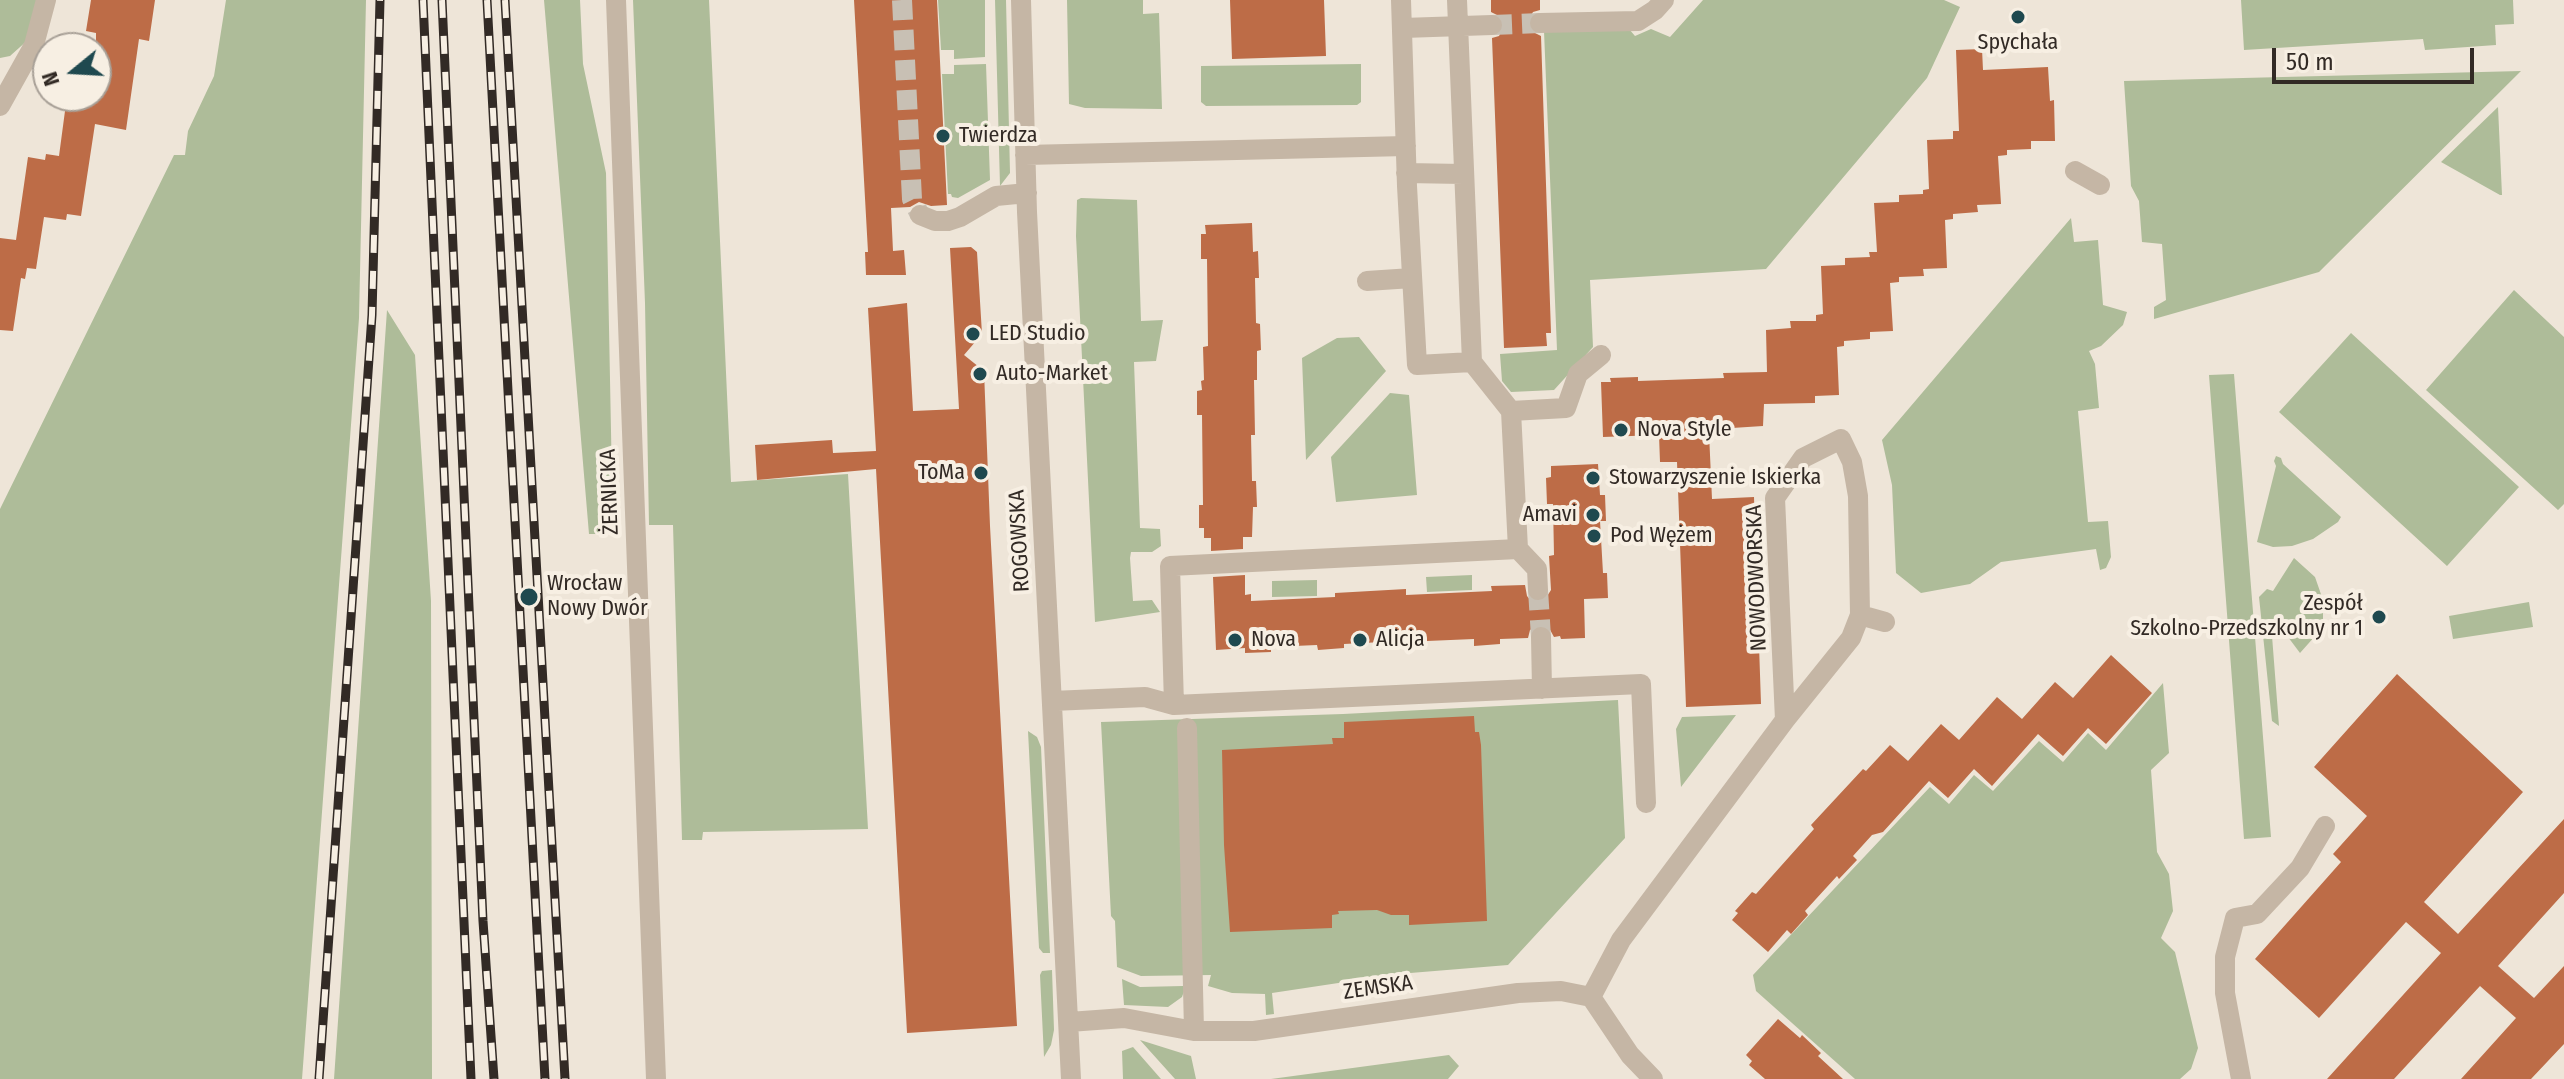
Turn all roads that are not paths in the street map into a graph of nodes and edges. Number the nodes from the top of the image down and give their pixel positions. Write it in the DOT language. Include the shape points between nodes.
graph roads {
  1 [pos="46,0"];
  2 [pos="616,0"];
  3 [pos="1021,0"];
  4 [pos="1401,0"];
  5 [pos="1457,0"];
  6 [pos="1664,0"];
  7 [pos="1540,23"];
  8 [pos="1492,25"];
  9 [pos="1457,26"];
  10 [pos="1403,28"];
  11 [pos="6,78"];
  12 [pos="0,106"];
  13 [pos="1406,146"];
  14 [pos="1025,155"];
  15 [pos="2075,171"];
  16 [pos="1406,173"];
  17 [pos="1463,174"];
  18 [pos="2100,185"];
  19 [pos="1027,193"];
  20 [pos="920,215"];
  21 [pos="1412,278"];
  22 [pos="1367,281"];
  23 [pos="1601,355"];
  24 [pos="1472,362"];
  25 [pos="1511,411"];
  26 [pos="1518,549"];
  27 [pos="1538,590"];
  28 [pos="1860,615"];
  29 [pos="1885,622"];
  30 [pos="1541,637"];
  31 [pos="1542,689"];
  32 [pos="1052,701"];
  33 [pos="1174,705"];
  34 [pos="1785,720"];
  35 [pos="1187,728"];
  36 [pos="1646,803"];
  37 [pos="2325,826"];
  38 [pos="1591,997"];
  39 [pos="1069,1022"];
  40 [pos="1194,1031"];
  41 [pos="656,1079"];
  42 [pos="1071,1079"];
  43 [pos="1653,1079"];
  44 [pos="2241,1079"];
  1 -- 11 [label="street" via="34,45"];
  2 -- 41 [label="street, ŻERNICKA"];
  3 -- 14 [label="street, ROGOWSKA"];
  4 -- 10 [label="street"];
  5 -- 9 [label="street"];
  6 -- 7 [label="street" via="1638,21"];
  8 -- 9 [label="street"];
  9 -- 10 [label="street"];
  9 -- 17 [label="street"];
  10 -- 13 [label="street"];
  11 -- 12 [label="street"];
  13 -- 14 [label="street"];
  13 -- 16 [label="street"];
  14 -- 19 [label="street, ROGOWSKA"];
  15 -- 18 [label="street"];
  16 -- 17 [label="street"];
  16 -- 21 [label="street"];
  17 -- 24 [label="street"];
  19 -- 20 [label="street" via="996,196 948,221"];
  19 -- 32 [label="street, ROGOWSKA"];
  21 -- 22 [label="street"];
  21 -- 24 [label="street" via="1417,365"];
  23 -- 25 [label="street" via="1578,374 1566,408"];
  24 -- 25 [label="street"];
  25 -- 26 [label="street"];
  26 -- 27 [label="street" via="1537,569"];
  26 -- 33 [label="street" via="1170,566"];
  28 -- 29 [label="street"];
  28 -- 34 [label="street, NOWODWORSKA" via="1851,638"];
  28 -- 34 [label="street, NOWODWORSKA" via="1858,496 1846,434 1803,458 1775,498"];
  30 -- 31 [label="street"];
  31 -- 33 [label="street"];
  31 -- 36 [label="street" via="1641,684"];
  32 -- 33 [label="street" via="1145,697"];
  32 -- 39 [label="street, ROGOWSKA"];
  34 -- 38 [label="street, NOWODWORSKA" via="1621,940"];
  35 -- 40 [label="street"];
  37 -- 44 [label="street" via="2300,868 2257,914 2235,918 2225,957 2225,993"];
  38 -- 40 [label="street, ZEMSKA" via="1561,991 1518,993 1254,1031"];
  38 -- 43 [label="street"];
  39 -- 40 [label="street, ZEMSKA" via="1124,1018"];
  39 -- 42 [label="street, ROGOWSKA"];
}
